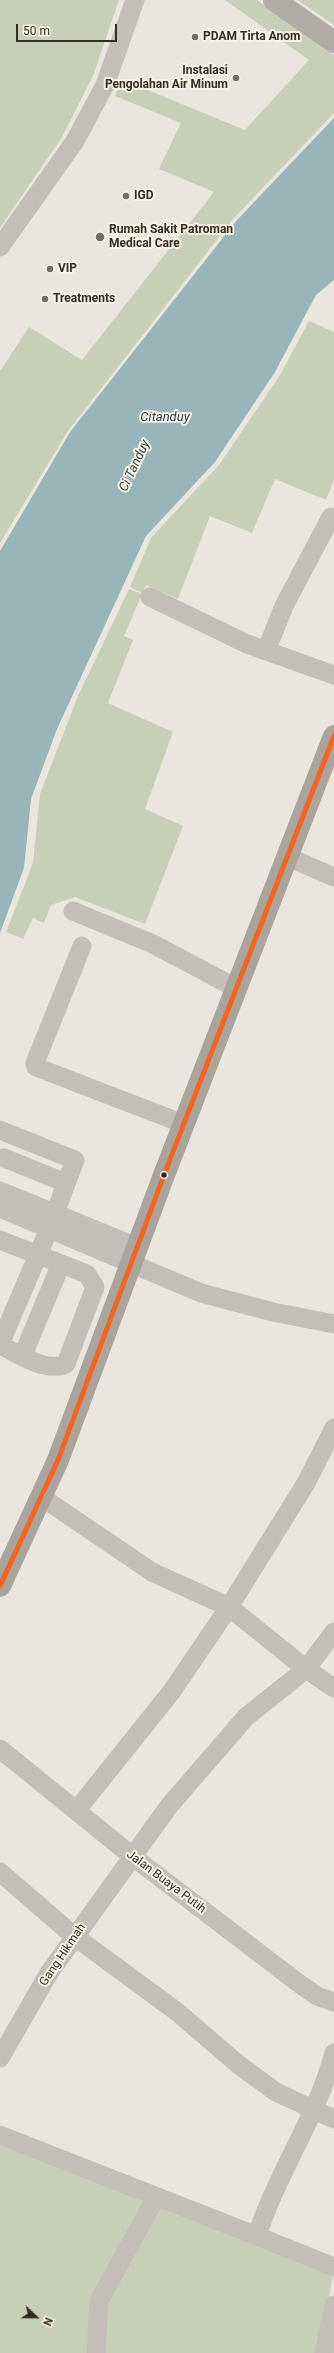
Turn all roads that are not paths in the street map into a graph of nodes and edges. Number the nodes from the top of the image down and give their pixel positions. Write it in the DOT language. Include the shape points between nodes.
graph roads {
  1 [pos="135,0"];
  2 [pos="274,0"];
  3 [pos="328,38"];
  4 [pos="0,246"];
  5 [pos="331,517"];
  6 [pos="150,597"];
  7 [pos="266,651"];
  8 [pos="334,675"];
  9 [pos="334,736"];
  10 [pos="288,857"];
  11 [pos="334,877"];
  12 [pos="73,910"];
  13 [pos="82,946"];
  14 [pos="236,988"];
  15 [pos="184,1124"];
  16 [pos="0,1130"];
  17 [pos="4,1158"];
  18 [pos="66,1183"];
  19 [pos="0,1191"];
  20 [pos="0,1208"];
  21 [pos="52,1221"];
  22 [pos="0,1240"];
  23 [pos="38,1255"];
  24 [pos="134,1255"];
  25 [pos="61,1264"];
  26 [pos="334,1324"];
  27 [pos="0,1345"];
  28 [pos="22,1355"];
  29 [pos="334,1428"];
  30 [pos="43,1498"];
  31 [pos="0,1586"];
  32 [pos="229,1607"];
  33 [pos="334,1632"];
  34 [pos="306,1669"];
  35 [pos="334,1688"];
  36 [pos="1,1752"];
  37 [pos="76,1811"];
  38 [pos="132,1856"];
  39 [pos="0,1872"];
  40 [pos="74,1936"];
  41 [pos="334,2002"];
  42 [pos="334,2053"];
  43 [pos="0,2058"];
  44 [pos="312,2109"];
  45 [pos="334,2119"];
  46 [pos="0,2135"];
  47 [pos="156,2197"];
  48 [pos="257,2236"];
  49 [pos="334,2266"];
  50 [pos="334,2305"];
  51 [pos="96,2353"];
  52 [pos="324,2353"];
  1 -- 4 [label="street" via="105,85 73,144"];
  2 -- 3 [label="main road"];
  5 -- 7 [label="street" via="284,606"];
  6 -- 7 [label="street" via="211,628"];
  7 -- 8 [label="street"];
  9 -- 10 [label="highway"];
  10 -- 11 [label="street"];
  10 -- 14 [label="highway"];
  12 -- 14 [label="street" via="153,944"];
  13 -- 15 [label="street" via="46,1032 36,1067"];
  14 -- 15 [label="highway"];
  15 -- 24 [label="highway"];
  16 -- 18 [label="street" via="75,1160"];
  17 -- 18 [label="street"];
  18 -- 21 [label="street"];
  19 -- 21 [label="street"];
  20 -- 21 [label="street"];
  21 -- 23 [label="street"];
  21 -- 24 [label="street"];
  22 -- 23 [label="street"];
  23 -- 25 [label="street"];
  23 -- 27 [label="street"];
  24 -- 26 [label="street" via="201,1293 273,1312"];
  24 -- 30 [label="highway"];
  25 -- 28 [label="street"];
  25 -- 28 [label="street" via="87,1274 95,1287 66,1364 49,1367"];
  27 -- 28 [label="street"];
  29 -- 32 [label="street" via="306,1483"];
  30 -- 31 [label="highway"];
  30 -- 32 [label="street" via="152,1572"];
  32 -- 34 [label="street"];
  32 -- 37 [label="street" via="172,1691"];
  33 -- 34 [label="street, Gang Hikmah"];
  34 -- 35 [label="street"];
  34 -- 38 [label="street, Gang Hikmah" via="246,1717 169,1806"];
  36 -- 37 [label="street, Jalan Buaya Putih"];
  37 -- 38 [label="street, Jalan Buaya Putih"];
  38 -- 40 [label="street, Gang Hikmah"];
  38 -- 41 [label="street, Jalan Buaya Putih" via="297,1982 317,1996"];
  39 -- 40 [label="street"];
  40 -- 43 [label="street, Gang Hikmah" via="49,1973"];
  40 -- 44 [label="street" via="176,2011 239,2065 276,2092"];
  42 -- 44 [label="street"];
  44 -- 45 [label="street"];
  44 -- 48 [label="street" via="265,2209"];
  46 -- 47 [label="street"];
  47 -- 48 [label="street"];
  47 -- 51 [label="street" via="99,2301"];
  48 -- 49 [label="street"];
  50 -- 52 [label="street"];
}
